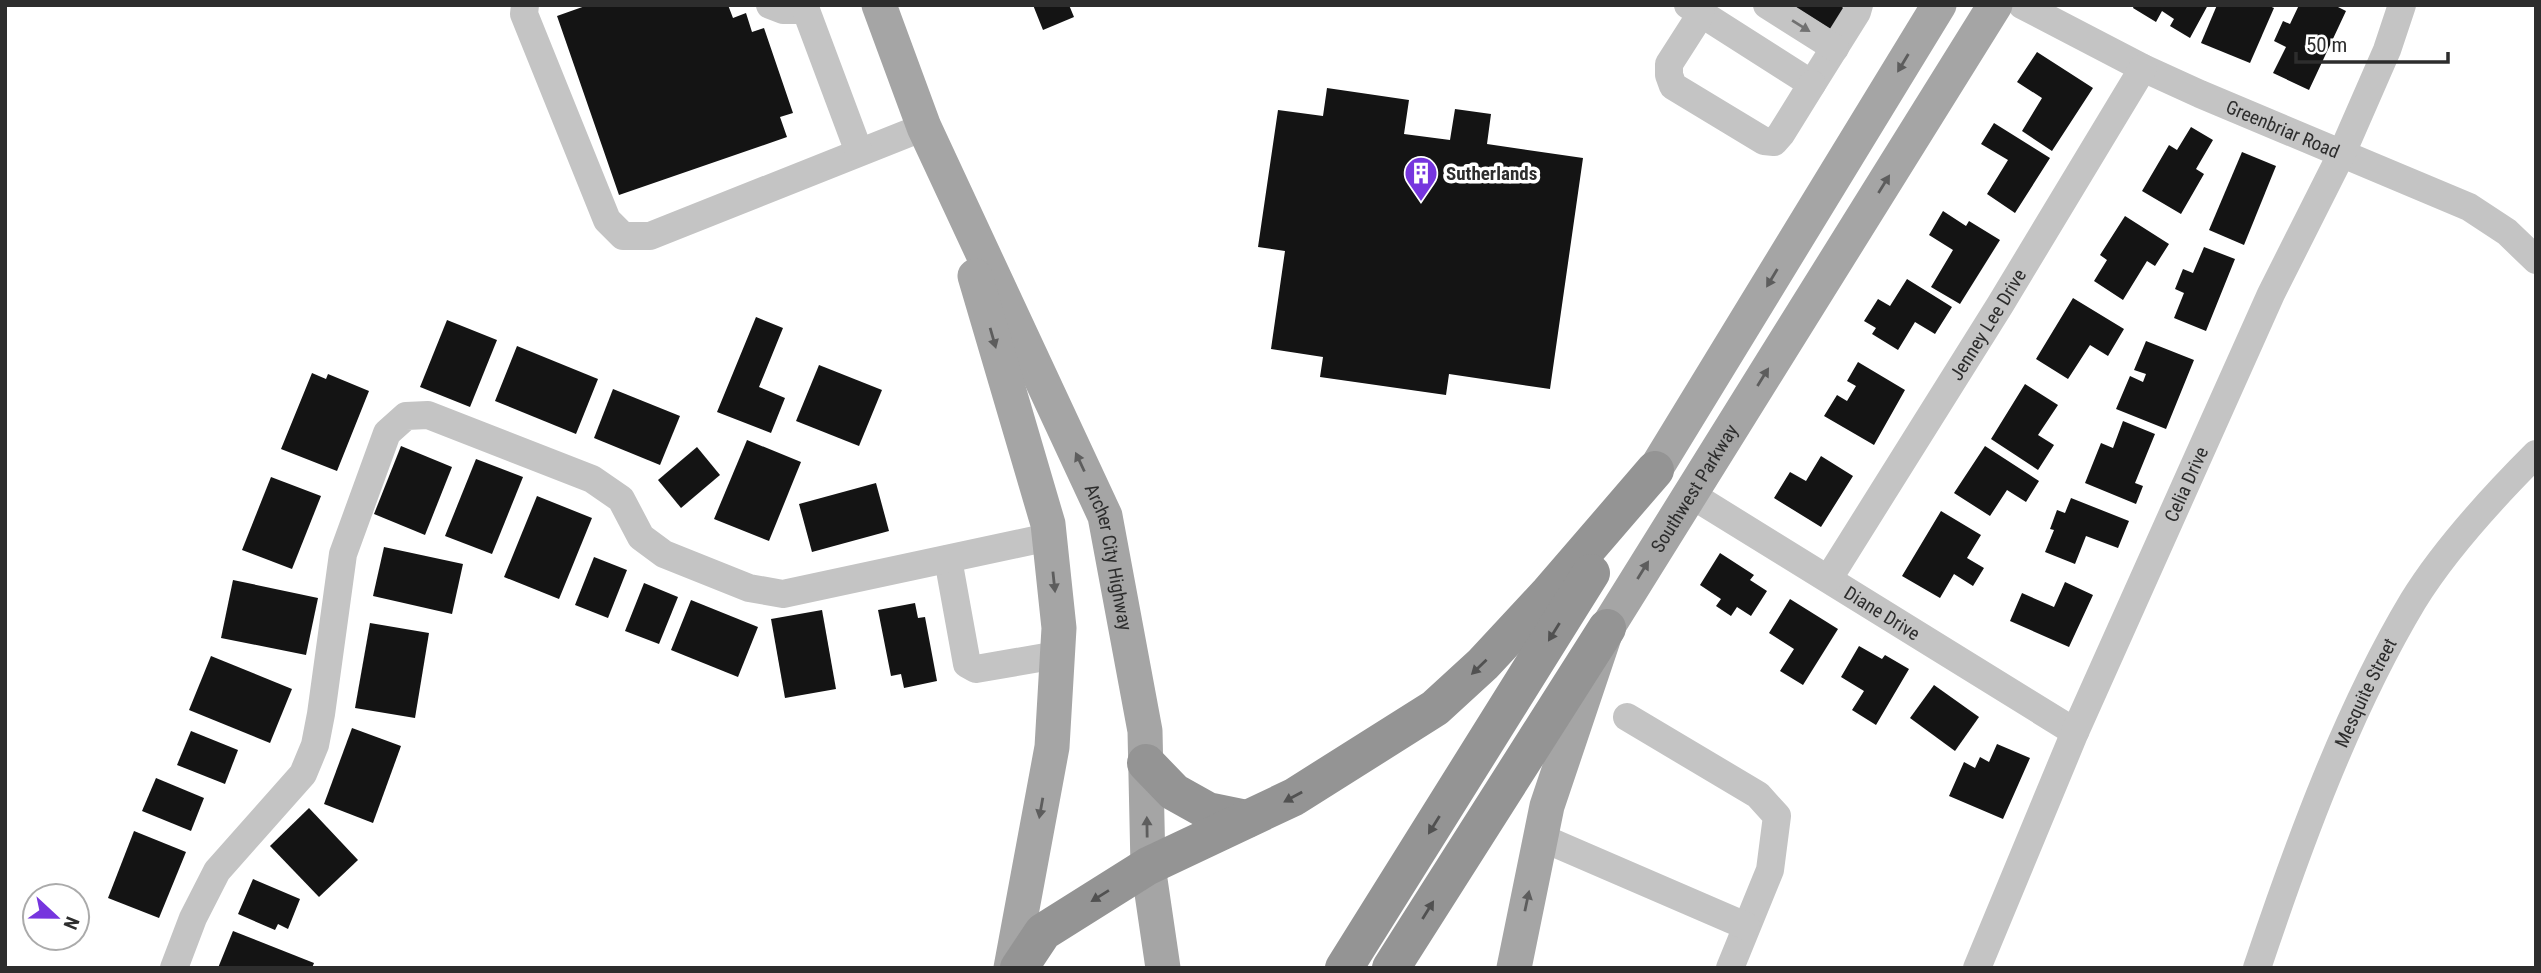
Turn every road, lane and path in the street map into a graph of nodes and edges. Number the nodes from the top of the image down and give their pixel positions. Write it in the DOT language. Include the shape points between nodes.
graph roads {
  1 [pos="524,5"];
  2 [pos="770,5"];
  3 [pos="878,5"];
  4 [pos="1767,5"];
  5 [pos="1858,5"];
  6 [pos="1939,5"];
  7 [pos="1995,5"];
  8 [pos="2022,5"];
  9 [pos="2402,5"];
  10 [pos="805,8"];
  11 [pos="1694,10"];
  12 [pos="1835,48"];
  13 [pos="2143,68"];
  14 [pos="1812,84"];
  15 [pos="924,127"];
  16 [pos="859,152"];
  17 [pos="2342,153"];
  18 [pos="948,178"];
  19 [pos="1798,235"];
  20 [pos="2536,260"];
  21 [pos="1836,261"];
  22 [pos="2536,454"];
  23 [pos="1655,470"];
  24 [pos="1690,494"];
  25 [pos="1049,537"];
  26 [pos="948,559"];
  27 [pos="1829,578"];
  28 [pos="1607,628"];
  29 [pos="1057,655"];
  30 [pos="1627,717"];
  31 [pos="2075,732"];
  32 [pos="1146,763"];
  33 [pos="1247,820"];
  34 [pos="1541,837"];
  35 [pos="1148,866"];
  36 [pos="1746,926"];
  37 [pos="174,968"];
  38 [pos="1011,968"];
  39 [pos="1019,968"];
  40 [pos="1163,968"];
  41 [pos="1344,968"];
  42 [pos="1391,968"];
  43 [pos="1514,968"];
  44 [pos="1730,968"];
  45 [pos="1978,968"];
  46 [pos="2257,968"];
  1 -- 16 [label="street" via="607,220 623,236 650,236"];
  2 -- 10 [label="street" via="783,10"];
  3 -- 15 [label="main road, Archer City Highway"];
  4 -- 12 [label="street, one-way"];
  5 -- 12 [label="street"];
  6 -- 19 [label="main road, one-way"];
  21 -- 7 [label="main road, Southwest Parkway, one-way"];
  8 -- 13 [label="street, Greenbriar Road"];
  9 -- 17 [label="street, Celia Drive"];
  10 -- 16 [label="street"];
  11 -- 14 [label="street"];
  11 -- 14 [label="street" via="1670,64 1674,86 1764,141 1774,142"];
  12 -- 14 [label="street"];
  13 -- 17 [label="street, Greenbriar Road"];
  13 -- 27 [label="street, Jenney Lee Drive"];
  15 -- 16 [label="street"];
  15 -- 18 [label="main road, Archer City Highway"];
  17 -- 20 [label="street, Greenbriar Road" via="2469,207 2507,232"];
  17 -- 31 [label="street, Celia Drive" via="2271,294"];
  18 -- 25 [label="main road, Archer City Highway, one-way"];
  32 -- 18 [label="main road, Archer City Highway, one-way" via="1145,731 1105,516"];
  19 -- 21 [label="main road"];
  19 -- 23 [label="main road, one-way"];
  24 -- 21 [label="main road, Southwest Parkway, one-way"];
  22 -- 46 [label="street, Mesquite Street" via="2500,490 2414,600 2346,735"];
  23 -- 33 [label="highway, one-way" via="1549,593 1435,708 1294,797"];
  23 -- 41 [label="highway, one-way"];
  24 -- 27 [label="street, Diane Drive"];
  28 -- 24 [label="main road, Southwest Parkway, one-way"];
  25 -- 26 [label="street"];
  25 -- 29 [label="main road, Archer City Highway, one-way" via="1059,628"];
  26 -- 29 [label="street" via="967,664 976,669"];
  26 -- 37 [label="street" via="783,594 749,588 664,554 641,537 621,499 592,479 428,415 406,416 387,433 343,554 320,714 303,774 217,871"];
  27 -- 31 [label="street, Diane Drive"];
  28 -- 34 [label="main road" via="1547,806"];
  42 -- 28 [label="highway, Southwest Parkway, one-way"];
  29 -- 38 [label="main road, Archer City Highway, one-way" via="1052,747"];
  30 -- 36 [label="street" via="1758,795 1777,816 1770,870"];
  31 -- 45 [label="street, Celia Drive"];
  32 -- 33 [label="highway" via="1174,792 1208,811"];
  35 -- 32 [label="main road, Archer City Highway, one-way"];
  33 -- 35 [label="highway"];
  34 -- 36 [label="street"];
  43 -- 34 [label="main road, one-way"];
  35 -- 39 [label="highway, one-way" via="1043,932"];
  35 -- 40 [label="main road, Archer City Highway"];
  36 -- 44 [label="street"];
}
